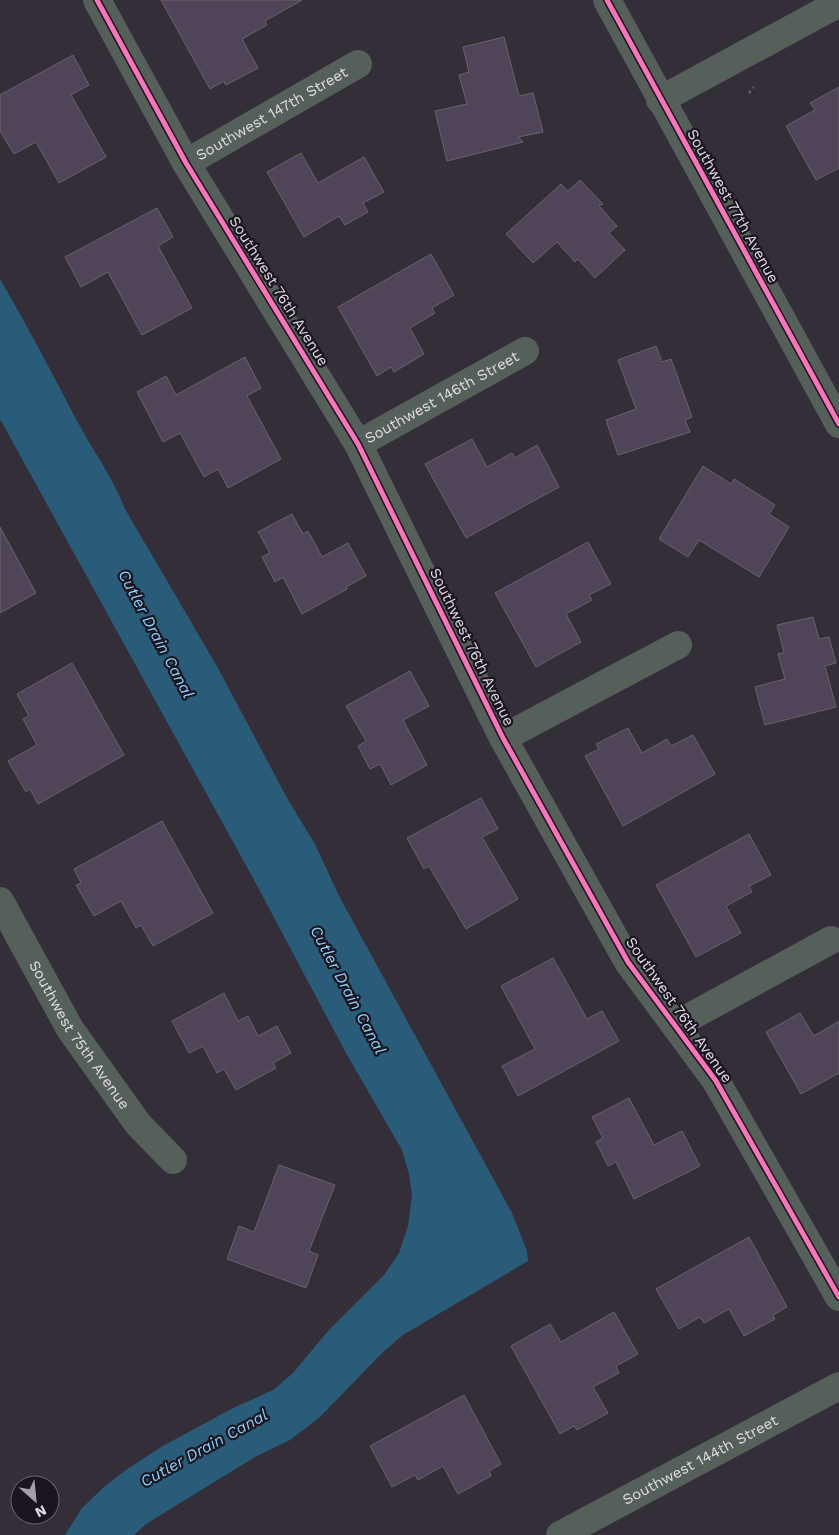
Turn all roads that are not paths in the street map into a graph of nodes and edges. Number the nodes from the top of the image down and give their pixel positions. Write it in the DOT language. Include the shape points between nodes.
graph roads {
  1 [pos="97,0"];
  2 [pos="607,0"];
  3 [pos="839,3"];
  4 [pos="358,64"];
  5 [pos="660,100"];
  6 [pos="186,163"];
  7 [pos="525,351"];
  8 [pos="839,424"];
  9 [pos="358,444"];
  10 [pos="678,646"];
  11 [pos="503,738"];
  12 [pos="0,901"];
  13 [pos="831,940"];
  14 [pos="675,1024"];
  15 [pos="173,1160"];
  16 [pos="839,1297"];
  17 [pos="839,1386"];
  18 [pos="574,1532"];
  1 -- 6 [label="street, Southwest 76th Avenue"];
  2 -- 5 [label="street, Southwest 77th Avenue"];
  3 -- 5 [label="street"];
  4 -- 6 [label="street, Southwest 147th Street"];
  5 -- 8 [label="street, Southwest 77th Avenue"];
  6 -- 9 [label="street, Southwest 76th Avenue"];
  7 -- 9 [label="street, Southwest 146th Street"];
  9 -- 11 [label="street, Southwest 76th Avenue"];
  10 -- 11 [label="street"];
  11 -- 14 [label="street, Southwest 76th Avenue" via="628,962"];
  12 -- 15 [label="street, Southwest 75th Avenue" via="70,1028 138,1124"];
  13 -- 14 [label="street"];
  14 -- 16 [label="street, Southwest 76th Avenue" via="716,1081"];
  17 -- 18 [label="street, Southwest 144th Street"];
}
